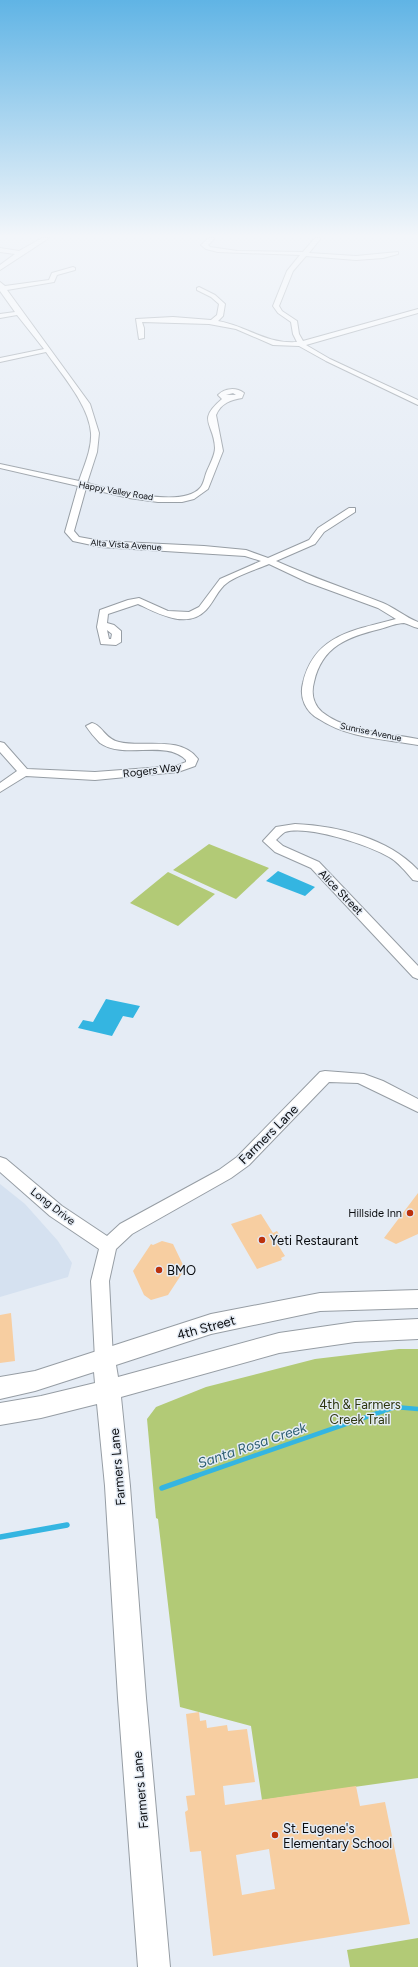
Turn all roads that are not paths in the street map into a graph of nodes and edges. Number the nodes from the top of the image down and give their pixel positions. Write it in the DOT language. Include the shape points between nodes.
graph roads {
  1 [pos="33,330"];
  2 [pos="141,330"];
  3 [pos="243,330"];
  4 [pos="295,330"];
  5 [pos="351,330"];
  6 [pos="141,338"];
  7 [pos="302,344"];
  8 [pos="48,350"];
  9 [pos="0,360"];
  10 [pos="226,399"];
  11 [pos="418,403"];
  12 [pos="0,466"];
  13 [pos="81,485"];
  14 [pos="352,510"];
  15 [pos="269,561"];
  16 [pos="404,620"];
  17 [pos="102,625"];
  18 [pos="418,625"];
  19 [pos="92,726"];
  20 [pos="418,742"];
  21 [pos="0,745"];
  22 [pos="24,772"];
  23 [pos="0,788"];
  24 [pos="418,877"];
  25 [pos="418,974"];
  26 [pos="418,1106"];
  27 [pos="0,1163"];
  28 [pos="108,1246"];
  29 [pos="418,1299"];
  30 [pos="418,1329"];
  31 [pos="104,1359"];
  32 [pos="0,1388"];
  33 [pos="108,1390"];
  34 [pos="0,1414"];
  35 [pos="154,1967"];
  1 -- 8 [label="street, Alta Vista Avenue"];
  2 -- 6 [label="street"];
  3 -- 7 [label="street" via="267,342"];
  4 -- 7 [label="street"];
  5 -- 7 [label="street" via="323,340"];
  7 -- 11 [label="street" via="328,360"];
  8 -- 9 [label="street"];
  8 -- 13 [label="street, Alta Vista Avenue" via="86,404 95,433 93,452"];
  10 -- 13 [label="street, Happy Valley Road" via="214,410 212,416 220,446 207,484 197,494 182,499 158,499"];
  12 -- 13 [label="street, Happy Valley Road"];
  13 -- 15 [label="street, Alta Vista Avenue" via="70,524 70,532 76,539 101,544 233,551 255,555"];
  14 -- 15 [label="street" via="321,530 312,542"];
  15 -- 16 [label="street, Alta Vista Avenue" via="310,580 381,606"];
  15 -- 17 [label="street" via="223,581 202,608 191,614 166,614 139,601 103,612"];
  16 -- 18 [label="street, Alta Vista Avenue"];
  16 -- 20 [label="street, Sunrise Avenue" via="351,635 325,648 315,661 307,694 312,709 336,724"];
  19 -- 22 [label="street, Rogers Way" via="105,741 115,746 178,749 189,753 191,764 178,769 95,776"];
  21 -- 22 [label="street"];
  22 -- 23 [label="street"];
  24 -- 25 [label="street, Alice Street" via="395,855 367,843 326,832 300,828 282,830 269,841 279,849 315,865"];
  26 -- 28 [label="street, Farmers Lane" via="359,1078 325,1076 243,1161 225,1174 126,1229"];
  27 -- 28 [label="street, Long Drive" via="56,1211"];
  28 -- 31 [label="street, Farmers Lane" via="100,1281"];
  29 -- 31 [label="main road, 4th Street" via="320,1302 211,1324"];
  30 -- 33 [label="main road" via="355,1332 278,1343"];
  31 -- 32 [label="main road, 4th Street" via="35,1381"];
  31 -- 33 [label="main road, Farmers Lane"];
  33 -- 34 [label="main road" via="41,1407"];
  33 -- 35 [label="main road, Farmers Lane" via="122,1529 132,1698"];
}
